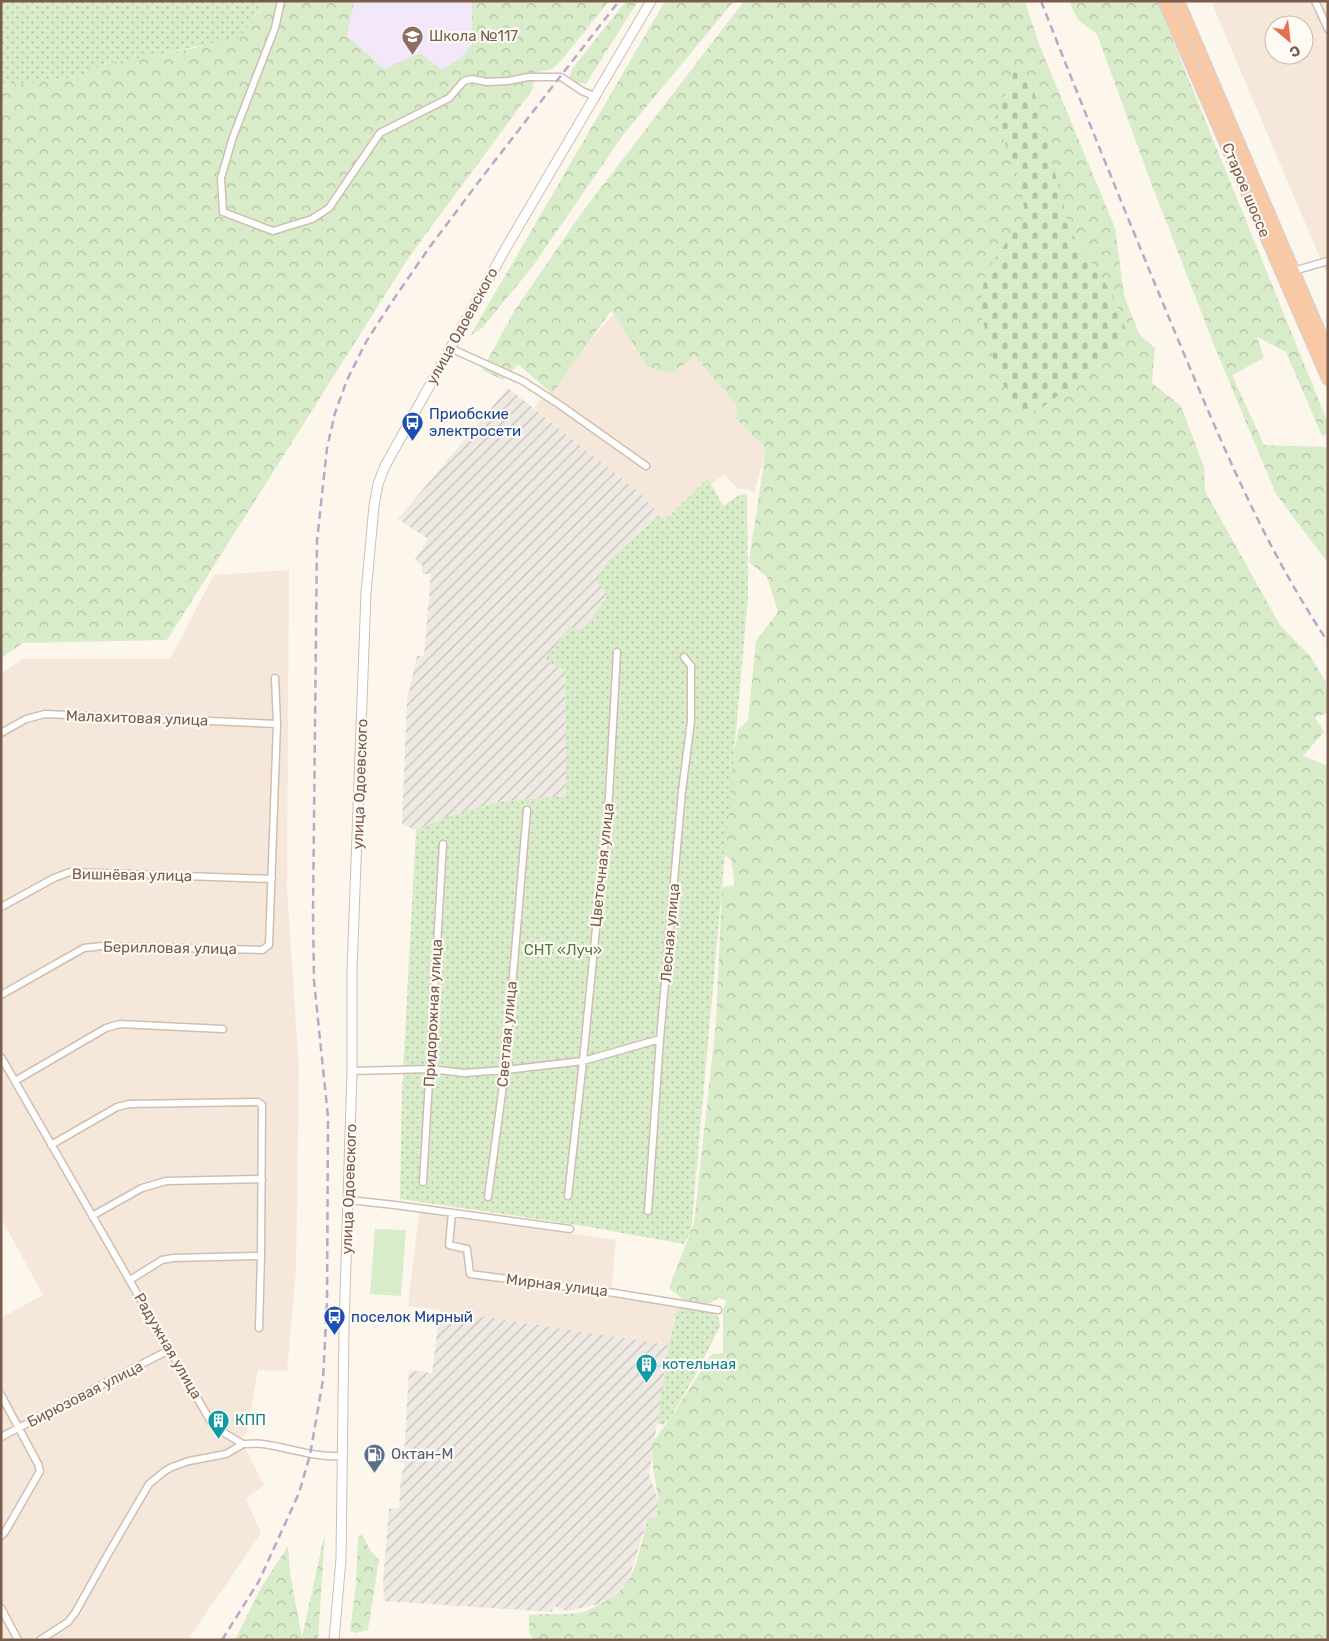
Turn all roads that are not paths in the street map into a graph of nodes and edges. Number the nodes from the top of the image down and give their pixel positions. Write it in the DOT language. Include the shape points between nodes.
graph roads {
  1 [pos="281,1"];
  2 [pos="651,1"];
  3 [pos="1164,1"];
  4 [pos="1178,1"];
  5 [pos="1315,1"];
  6 [pos="1328,28"];
  7 [pos="596,97"];
  8 [pos="1328,261"];
  9 [pos="1294,271"];
  10 [pos="450,348"];
  11 [pos="1328,352"];
  12 [pos="1328,379"];
  13 [pos="646,466"];
  14 [pos="617,652"];
  15 [pos="684,657"];
  16 [pos="275,678"];
  17 [pos="276,724"];
  18 [pos="1,733"];
  19 [pos="526,810"];
  20 [pos="443,844"];
  21 [pos="272,879"];
  22 [pos="1,907"];
  23 [pos="1,995"];
  24 [pos="223,1029"];
  25 [pos="660,1039"];
  26 [pos="1,1057"];
  27 [pos="583,1061"];
  28 [pos="430,1069"];
  29 [pos="505,1070"];
  30 [pos="352,1071"];
  31 [pos="15,1081"];
  32 [pos="51,1145"];
  33 [pos="262,1180"];
  34 [pos="423,1182"];
  35 [pos="568,1196"];
  36 [pos="488,1197"];
  37 [pos="349,1200"];
  38 [pos="648,1211"];
  39 [pos="452,1213"];
  40 [pos="92,1216"];
  41 [pos="570,1229"];
  42 [pos="261,1256"];
  43 [pos="130,1280"];
  44 [pos="718,1310"];
  45 [pos="259,1328"];
  46 [pos="169,1350"];
  47 [pos="1,1394"];
  48 [pos="19,1428"];
  49 [pos="1,1437"];
  50 [pos="243,1444"];
  51 [pos="343,1456"];
  52 [pos="1,1536"];
  53 [pos="1,1608"];
  54 [pos="18,1640"];
  55 [pos="40,1640"];
  56 [pos="334,1640"];
  1 -- 7 [label="street" via="275,28 232,137 221,178 223,212 273,231 312,219 329,208 380,133 449,98 464,81 562,77"];
  2 -- 7 [label="street, улица Одоевского"];
  3 -- 12 [label="highway, Старое шоссе"];
  4 -- 9 [label="highway, Старое шоссе"];
  5 -- 6 [label="street"];
  7 -- 10 [label="street, улица Одоевского"];
  8 -- 9 [label="street"];
  9 -- 11 [label="highway, Старое шоссе"];
  10 -- 13 [label="street" via="523,381"];
  10 -- 30 [label="street, улица Одоевского" via="385,466 378,484 371,527 352,970"];
  14 -- 27 [label="street, Цветочная улица" via="609,796"];
  15 -- 25 [label="street, Лесная улица" via="691,666 691,721"];
  16 -- 17 [label="street"];
  17 -- 18 [label="street, Малахитовая улица" via="45,714 26,719"];
  17 -- 21 [label="street"];
  19 -- 29 [label="street, Светлая улица"];
  20 -- 28 [label="street, Придорожная улица"];
  21 -- 22 [label="street, Вишнёвая улица" via="70,872"];
  21 -- 23 [label="street, Берилловая улица" via="269,945 262,950 84,948"];
  24 -- 31 [label="street" via="120,1024 106,1028"];
  25 -- 27 [label="street"];
  25 -- 38 [label="street, Лесная улица"];
  26 -- 31 [label="street, Радужная улица"];
  27 -- 29 [label="street"];
  27 -- 35 [label="street, Цветочная улица"];
  28 -- 29 [label="street" via="464,1073"];
  28 -- 30 [label="street"];
  28 -- 34 [label="street, Придорожная улица"];
  29 -- 36 [label="street, Светлая улица"];
  30 -- 37 [label="street, улица Одоевского"];
  31 -- 32 [label="street, Радужная улица"];
  32 -- 33 [label="street" via="117,1107 129,1104 258,1102 262,1105"];
  32 -- 40 [label="street, Радужная улица"];
  33 -- 40 [label="street" via="166,1181 142,1188"];
  33 -- 42 [label="street"];
  37 -- 39 [label="street"];
  37 -- 51 [label="street, улица Одоевского"];
  39 -- 41 [label="street"];
  39 -- 44 [label="street, Мирная улица" via="449,1245 467,1249 470,1274"];
  40 -- 43 [label="street, Радужная улица"];
  42 -- 43 [label="street" via="162,1260"];
  42 -- 45 [label="street"];
  43 -- 46 [label="street, Радужная улица"];
  46 -- 48 [label="street, Бирюзовая улица"];
  46 -- 50 [label="street, Радужная улица" via="216,1428"];
  47 -- 48 [label="street"];
  48 -- 49 [label="street, Бирюзовая улица"];
  48 -- 52 [label="street" via="40,1471"];
  50 -- 51 [label="street" via="262,1444 310,1455"];
  50 -- 55 [label="street" via="226,1454 172,1467 149,1484 75,1613 68,1622"];
  51 -- 56 [label="street, улица Одоевского" via="342,1559"];
  53 -- 54 [label="street"];
}
